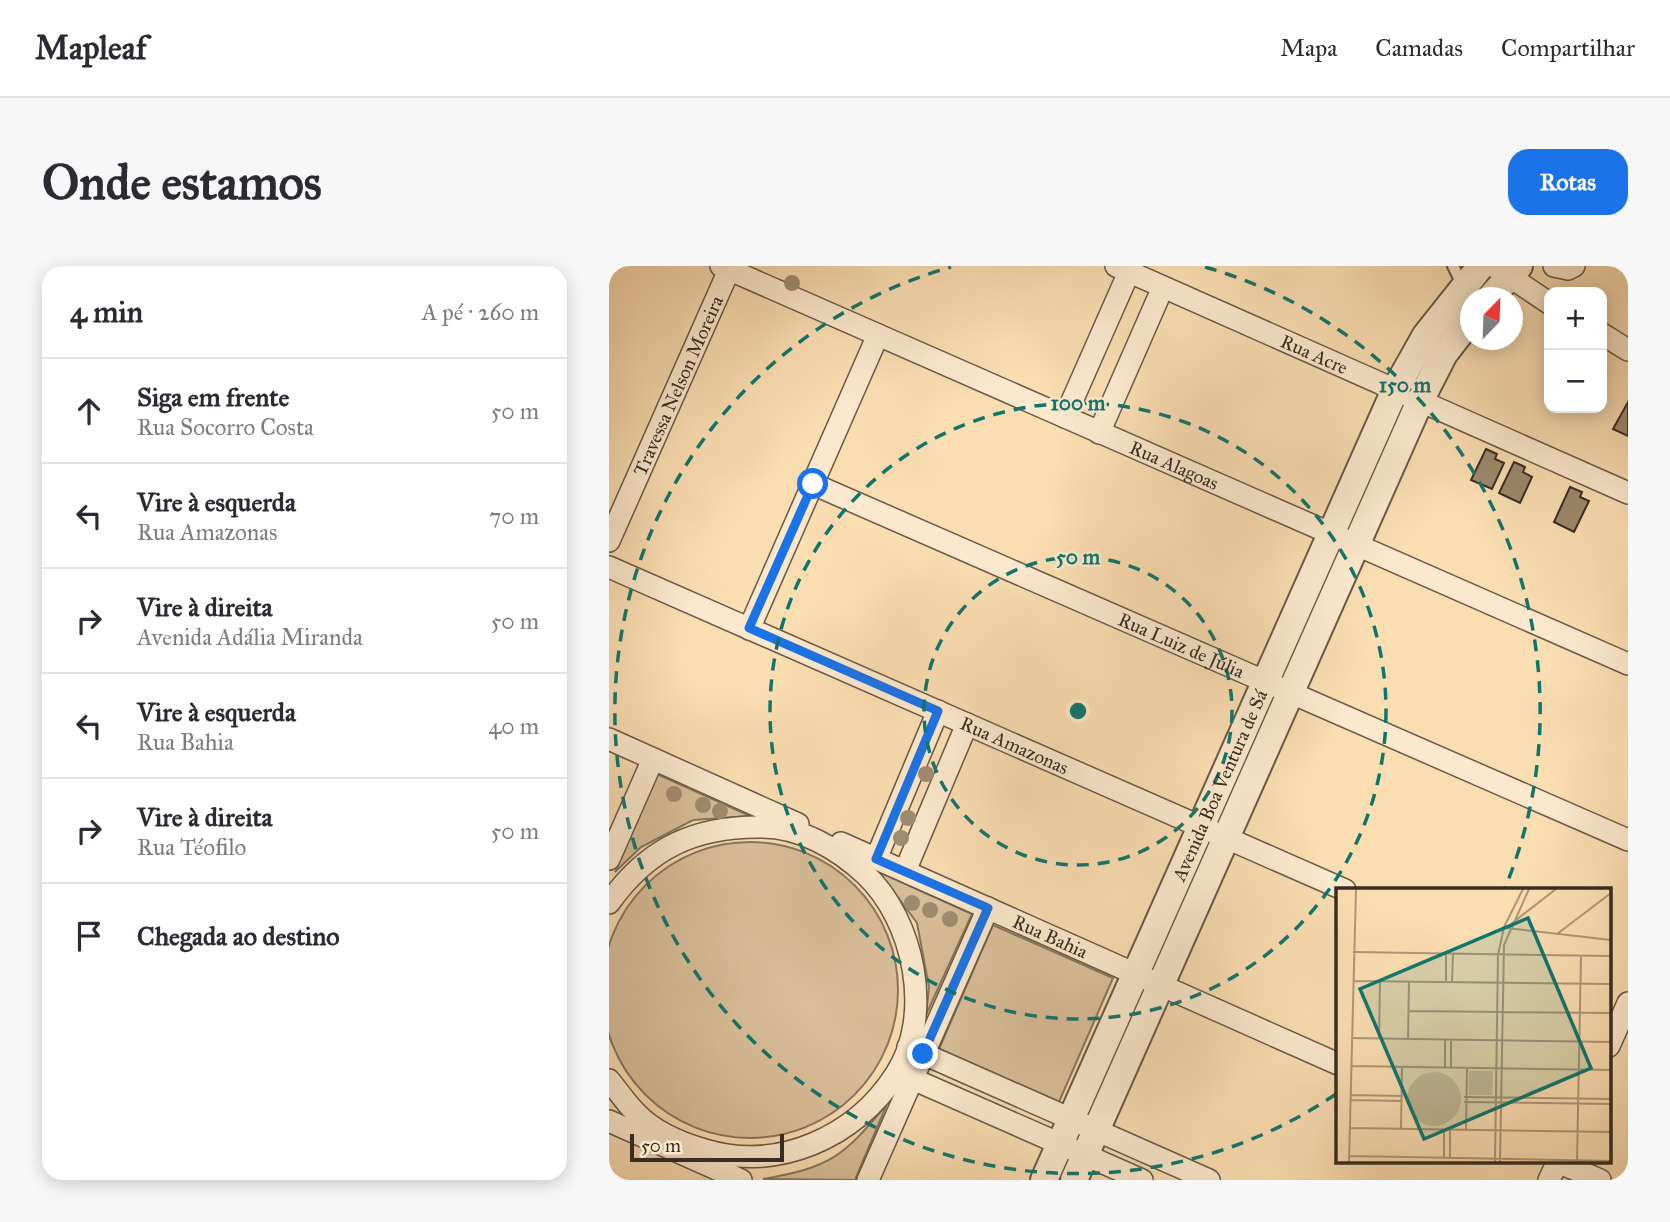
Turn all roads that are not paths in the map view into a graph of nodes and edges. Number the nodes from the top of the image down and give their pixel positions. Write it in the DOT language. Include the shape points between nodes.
graph roads {
  1 [pos="1481,266"];
  2 [pos="1554,266"];
  3 [pos="1574,266"];
  4 [pos="725,268"];
  5 [pos="1123,269"];
  6 [pos="1507,270"];
  7 [pos="1458,276"];
  8 [pos="1163,287"];
  9 [pos="1497,287"];
  10 [pos="1544,299"];
  11 [pos="1460,333"];
  12 [pos="878,335"];
  13 [pos="1607,337"];
  14 [pos="1628,350"];
  15 [pos="1395,390"];
  16 [pos="1420,401"];
  17 [pos="1065,417"];
  18 [pos="1099,433"];
  19 [pos="813,484"];
  20 [pos="1628,493"];
  21 [pos="1331,535"];
  22 [pos="609,541"];
  23 [pos="1356,546"];
  24 [pos="609,567"];
  25 [pos="749,628"];
  26 [pos="1628,664"];
  27 [pos="1265,681"];
  28 [pos="1291,692"];
  29 [pos="938,711"];
  30 [pos="967,724"];
  31 [pos="609,739"];
  32 [pos="653,759"];
  33 [pos="1201,827"];
  34 [pos="811,833"];
  35 [pos="1226,837"];
  36 [pos="1628,840"];
  37 [pos="609,859"];
  38 [pos="876,859"];
  39 [pos="905,871"];
  40 [pos="1341,888"];
  41 [pos="609,903"];
  42 [pos="988,908"];
  43 [pos="1135,974"];
  44 [pos="1161,985"];
  45 [pos="1622,1009"];
  46 [pos="1611,1040"];
  47 [pos="915,1050"];
  48 [pos="1336,1063"];
  49 [pos="905,1076"];
  50 [pos="609,1080"];
  51 [pos="1071,1119"];
  52 [pos="609,1121"];
  53 [pos="1097,1130"];
  54 [pos="1060,1144"];
  55 [pos="675,1146"];
  56 [pos="1085,1155"];
  57 [pos="1555,1166"];
  58 [pos="736,1179"];
  59 [pos="868,1180"];
  60 [pos="1044,1180"];
  61 [pos="1075,1180"];
  62 [pos="1142,1180"];
  63 [pos="1209,1180"];
  64 [pos="1600,1180"];
  1 -- 7 [label="street, Avenida Boa Ventura de Sá"];
  2 -- 3 [label="street"];
  4 -- 12 [label="street, Rua Alagoas"];
  4 -- 22 [label="street, Travessa Nelson Moreira"];
  5 -- 8 [label="street, Rua Acre"];
  5 -- 17 [label="street"];
  6 -- 9 [label="street"];
  6 -- 10 [label="street"];
  7 -- 15 [label="street, Avenida Boa Ventura de Sá"];
  8 -- 15 [label="street, Rua Acre"];
  8 -- 18 [label="street"];
  11 -- 16 [label="street, Avenida Boa Ventura de Sá"];
  12 -- 17 [label="street, Rua Alagoas"];
  12 -- 19 [label="street"];
  13 -- 14 [label="street"];
  15 -- 16 [label="street, Rua Acre"];
  15 -- 21 [label="street, Avenida Boa Ventura de Sá"];
  16 -- 20 [label="street, Rua Acre"];
  16 -- 23 [label="street, Avenida Boa Ventura de Sá"];
  17 -- 18 [label="street, Rua Alagoas"];
  18 -- 21 [label="street, Rua Alagoas"];
  19 -- 25 [label="street"];
  19 -- 27 [label="street, Rua Luiz de Júlia"];
  21 -- 23 [label="street, Rua Alagoas"];
  21 -- 27 [label="street, Avenida Boa Ventura de Sá"];
  23 -- 26 [label="street, Rua Alagoas"];
  23 -- 28 [label="street, Avenida Boa Ventura de Sá"];
  24 -- 25 [label="street, Rua Amazonas"];
  25 -- 29 [label="street, Rua Amazonas"];
  27 -- 28 [label="street, Rua Luiz de Júlia"];
  27 -- 33 [label="street, Avenida Boa Ventura de Sá"];
  28 -- 35 [label="street, Avenida Boa Ventura de Sá"];
  28 -- 36 [label="street, Rua Luiz de Júlia"];
  29 -- 30 [label="street, Rua Amazonas"];
  29 -- 38 [label="street"];
  30 -- 33 [label="street, Rua Amazonas"];
  30 -- 39 [label="street"];
  31 -- 32 [label="street, Rua Bahia"];
  32 -- 34 [label="street, Rua Bahia"];
  32 -- 37 [label="street"];
  33 -- 35 [label="street, Rua Amazonas"];
  33 -- 43 [label="street, Avenida Boa Ventura de Sá"];
  34 -- 38 [label="street, Rua Bahia"];
  34 -- 41 [label="street" via="730,827 691,836 655,854 625,880"];
  34 -- 47 [label="street" via="847,857 878,886 901,922 914,963"];
  35 -- 40 [label="street, Rua Amazonas"];
  35 -- 44 [label="street, Avenida Boa Ventura de Sá"];
  38 -- 39 [label="street, Rua Bahia"];
  39 -- 42 [label="street, Rua Bahia"];
  42 -- 43 [label="street, Rua Bahia"];
  42 -- 47 [label="street"];
  43 -- 44 [label="street, Rua Bahia"];
  43 -- 51 [label="street, Avenida Boa Ventura de Sá"];
  44 -- 48 [label="street, Rua Bahia"];
  44 -- 53 [label="street, Avenida Boa Ventura de Sá"];
  45 -- 46 [label="street"];
  47 -- 49 [label="street"];
  47 -- 51 [label="street"];
  49 -- 54 [label="street"];
  49 -- 55 [label="street" via="826,1140 778,1156 726,1157"];
  49 -- 59 [label="street"];
  50 -- 55 [label="street" via="637,1114"];
  51 -- 53 [label="street"];
  51 -- 54 [label="street, Avenida Boa Ventura de Sá"];
  52 -- 55 [label="street"];
  53 -- 56 [label="street, Avenida Boa Ventura de Sá"];
  53 -- 63 [label="street"];
  54 -- 56 [label="street"];
  54 -- 60 [label="street, Avenida Boa Ventura de Sá"];
  55 -- 58 [label="street"];
  56 -- 61 [label="street, Avenida Boa Ventura de Sá"];
  56 -- 62 [label="street"];
  57 -- 64 [label="street"];
}
